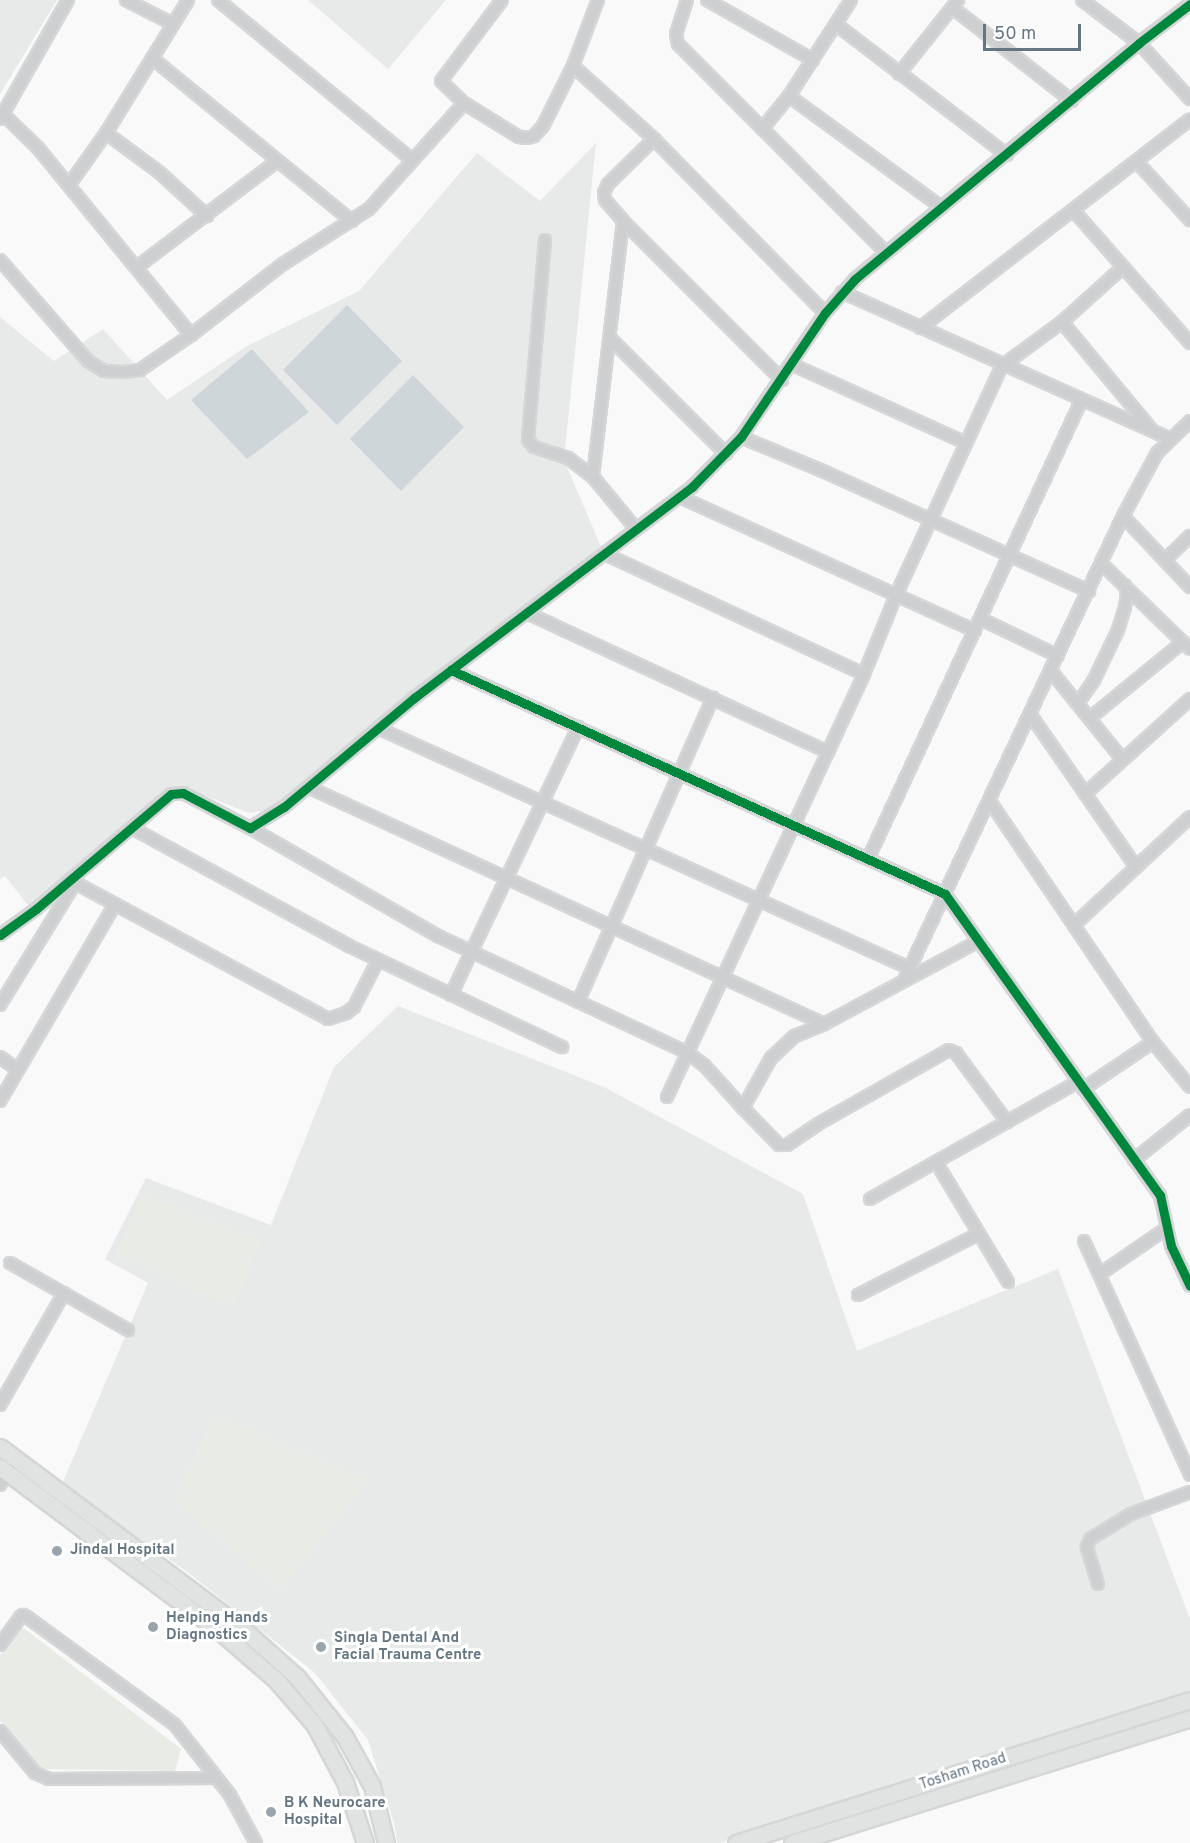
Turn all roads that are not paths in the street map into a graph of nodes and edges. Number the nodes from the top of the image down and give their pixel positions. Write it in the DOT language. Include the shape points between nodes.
graph roads {
  1 [pos="68,0"];
  2 [pos="126,0"];
  3 [pos="188,0"];
  4 [pos="218,0"];
  5 [pos="502,0"];
  6 [pos="598,0"];
  7 [pos="687,0"];
  8 [pos="707,0"];
  9 [pos="851,0"];
  10 [pos="1082,0"];
  11 [pos="956,4"];
  12 [pos="1190,4"];
  13 [pos="173,24"];
  14 [pos="837,25"];
  15 [pos="1139,43"];
  16 [pos="152,58"];
  17 [pos="813,60"];
  18 [pos="573,66"];
  19 [pos="898,74"];
  20 [pos="789,96"];
  21 [pos="1190,99"];
  22 [pos="1072,100"];
  23 [pos="464,102"];
  24 [pos="2,117"];
  25 [pos="1190,119"];
  26 [pos="762,129"];
  27 [pos="106,133"];
  28 [pos="654,139"];
  29 [pos="1006,155"];
  30 [pos="412,160"];
  31 [pos="278,161"];
  32 [pos="1137,162"];
  33 [pos="69,185"];
  34 [pos="940,206"];
  35 [pos="1074,211"];
  36 [pos="207,216"];
  37 [pos="1190,220"];
  38 [pos="352,221"];
  39 [pos="623,221"];
  40 [pos="545,240"];
  41 [pos="885,252"];
  42 [pos="0,260"];
  43 [pos="137,267"];
  44 [pos="1123,267"];
  45 [pos="842,292"];
  46 [pos="825,313"];
  47 [pos="1062,322"];
  48 [pos="920,328"];
  49 [pos="191,335"];
  50 [pos="610,338"];
  51 [pos="1190,343"];
  52 [pos="791,364"];
  53 [pos="1002,366"];
  54 [pos="782,380"];
  55 [pos="1082,399"];
  56 [pos="1190,421"];
  57 [pos="1154,432"];
  58 [pos="741,437"];
  59 [pos="1170,439"];
  60 [pos="966,443"];
  61 [pos="726,454"];
  62 [pos="593,477"];
  63 [pos="680,497"];
  64 [pos="1124,516"];
  65 [pos="930,519"];
  66 [pos="636,529"];
  67 [pos="1190,536"];
  68 [pos="605,554"];
  69 [pos="1011,556"];
  70 [pos="1165,560"];
  71 [pos="1102,564"];
  72 [pos="1125,585"];
  73 [pos="1190,587"];
  74 [pos="1089,591"];
  75 [pos="896,595"];
  76 [pos="527,613"];
  77 [pos="981,620"];
  78 [pos="975,631"];
  79 [pos="1186,645"];
  80 [pos="1058,656"];
  81 [pos="451,670"];
  82 [pos="1051,671"];
  83 [pos="864,674"];
  84 [pos="713,698"];
  85 [pos="1190,699"];
  86 [pos="1078,704"];
  87 [pos="1030,714"];
  88 [pos="1090,718"];
  89 [pos="578,727"];
  90 [pos="378,728"];
  91 [pos="828,752"];
  92 [pos="1122,759"];
  93 [pos="680,774"];
  94 [pos="308,787"];
  95 [pos="1085,794"];
  96 [pos="989,800"];
  97 [pos="542,802"];
  98 [pos="1190,817"];
  99 [pos="794,825"];
  100 [pos="132,828"];
  101 [pos="250,828"];
  102 [pos="647,850"];
  103 [pos="868,859"];
  104 [pos="1136,867"];
  105 [pos="506,878"];
  106 [pos="73,881"];
  107 [pos="945,894"];
  108 [pos="759,900"];
  109 [pos="115,904"];
  110 [pos="1074,925"];
  111 [pos="612,926"];
  112 [pos="0,935"];
  113 [pos="977,942"];
  114 [pos="471,952"];
  115 [pos="378,960"];
  116 [pos="909,968"];
  117 [pos="723,977"];
  118 [pos="903,981"];
  119 [pos="451,994"];
  120 [pos="578,1002"];
  121 [pos="0,1005"];
  122 [pos="824,1024"];
  123 [pos="1153,1042"];
  124 [pos="562,1047"];
  125 [pos="688,1053"];
  126 [pos="0,1058"];
  127 [pos="18,1070"];
  128 [pos="1080,1085"];
  129 [pos="1190,1087"];
  130 [pos="667,1097"];
  131 [pos="0,1101"];
  132 [pos="743,1108"];
  133 [pos="1190,1115"];
  134 [pos="1007,1122"];
  135 [pos="1134,1160"];
  136 [pos="936,1162"];
  137 [pos="870,1199"];
  138 [pos="1167,1228"];
  139 [pos="978,1234"];
  140 [pos="1084,1241"];
  141 [pos="10,1263"];
  142 [pos="1100,1274"];
  143 [pos="1008,1282"];
  144 [pos="1190,1286"];
  145 [pos="64,1293"];
  146 [pos="858,1295"];
  147 [pos="128,1330"];
  148 [pos="0,1406"];
  149 [pos="0,1446"];
  150 [pos="18,1460"];
  151 [pos="3,1475"];
  152 [pos="1190,1475"];
  153 [pos="1190,1492"];
  154 [pos="1098,1584"];
  155 [pos="0,1645"];
  156 [pos="1190,1700"];
  157 [pos="1190,1718"];
  158 [pos="0,1731"];
  159 [pos="216,1778"];
  160 [pos="385,1839"];
  161 [pos="365,1842"];
  162 [pos="256,1843"];
  163 [pos="736,1843"];
  164 [pos="792,1843"];
  1 -- 24 [label="street"];
  2 -- 13 [label="street"];
  3 -- 13 [label="street"];
  4 -- 30 [label="street"];
  5 -- 23 [label="street" via="442,76 443,85"];
  6 -- 18 [label="street"];
  7 -- 26 [label="street" via="676,34 678,44"];
  8 -- 17 [label="street"];
  9 -- 14 [label="street"];
  10 -- 15 [label="street"];
  11 -- 19 [label="street"];
  11 -- 22 [label="street"];
  12 -- 15 [label="street"];
  13 -- 16 [label="street"];
  14 -- 17 [label="street"];
  14 -- 19 [label="street"];
  15 -- 21 [label="street"];
  15 -- 22 [label="street"];
  16 -- 27 [label="street"];
  16 -- 31 [label="street"];
  17 -- 20 [label="street"];
  18 -- 23 [label="street" via="534,136 519,137"];
  18 -- 28 [label="street"];
  19 -- 29 [label="street"];
  20 -- 26 [label="street"];
  20 -- 34 [label="street"];
  22 -- 29 [label="street"];
  23 -- 30 [label="street"];
  24 -- 33 [label="street" via="38,148"];
  25 -- 32 [label="street"];
  26 -- 41 [label="street"];
  27 -- 33 [label="street"];
  27 -- 36 [label="street" via="160,173"];
  28 -- 39 [label="street" via="605,188 605,200"];
  28 -- 46 [label="street"];
  29 -- 34 [label="street"];
  30 -- 38 [label="street" via="380,198"];
  31 -- 36 [label="street"];
  31 -- 38 [label="street"];
  32 -- 35 [label="street"];
  32 -- 37 [label="street"];
  33 -- 43 [label="street"];
  34 -- 41 [label="street"];
  35 -- 44 [label="street"];
  35 -- 48 [label="street"];
  36 -- 43 [label="street"];
  38 -- 49 [label="street" via="283,264"];
  39 -- 50 [label="street"];
  39 -- 54 [label="street"];
  40 -- 62 [label="street" via="528,441 534,447 568,458"];
  41 -- 45 [label="street"];
  42 -- 49 [label="street" via="88,361 104,371 140,370"];
  43 -- 49 [label="street"];
  44 -- 47 [label="street"];
  44 -- 51 [label="street"];
  45 -- 46 [label="street"];
  45 -- 48 [label="street"];
  46 -- 52 [label="street"];
  47 -- 53 [label="street"];
  47 -- 57 [label="street"];
  48 -- 53 [label="street"];
  50 -- 61 [label="street"];
  50 -- 62 [label="street"];
  52 -- 54 [label="street"];
  52 -- 60 [label="street"];
  53 -- 55 [label="street"];
  53 -- 60 [label="street"];
  54 -- 58 [label="street"];
  55 -- 57 [label="street"];
  55 -- 69 [label="street"];
  56 -- 59 [label="street"];
  57 -- 59 [label="street"];
  58 -- 61 [label="street"];
  58 -- 65 [label="street"];
  59 -- 64 [label="street" via="1157,453"];
  60 -- 65 [label="street"];
  61 -- 63 [label="street"];
  62 -- 66 [label="street"];
  63 -- 66 [label="street"];
  63 -- 75 [label="street"];
  64 -- 70 [label="street"];
  64 -- 71 [label="street"];
  65 -- 69 [label="street"];
  65 -- 75 [label="street"];
  66 -- 68 [label="street"];
  67 -- 70 [label="street"];
  68 -- 76 [label="street"];
  68 -- 83 [label="street"];
  69 -- 74 [label="street"];
  69 -- 77 [label="street"];
  70 -- 73 [label="street"];
  71 -- 72 [label="street"];
  71 -- 74 [label="street"];
  72 -- 79 [label="street"];
  72 -- 86 [label="street" via="1125,607 1108,655"];
  74 -- 80 [label="street"];
  75 -- 78 [label="street"];
  75 -- 83 [label="street"];
  76 -- 81 [label="street"];
  76 -- 84 [label="street"];
  77 -- 78 [label="street"];
  77 -- 80 [label="street"];
  78 -- 103 [label="street"];
  79 -- 88 [label="street"];
  80 -- 82 [label="street"];
  81 -- 89 [label="street"];
  81 -- 90 [label="street"];
  82 -- 86 [label="street"];
  82 -- 87 [label="street"];
  83 -- 91 [label="street"];
  84 -- 91 [label="street"];
  84 -- 93 [label="street"];
  85 -- 92 [label="street"];
  86 -- 88 [label="street"];
  87 -- 95 [label="street"];
  87 -- 96 [label="street"];
  88 -- 92 [label="street"];
  89 -- 93 [label="street"];
  89 -- 97 [label="street"];
  90 -- 94 [label="street"];
  90 -- 97 [label="street"];
  91 -- 99 [label="street"];
  92 -- 95 [label="street"];
  93 -- 99 [label="street"];
  93 -- 102 [label="street"];
  94 -- 101 [label="street"];
  94 -- 105 [label="street"];
  95 -- 104 [label="street"];
  96 -- 107 [label="street"];
  96 -- 110 [label="street"];
  97 -- 102 [label="street"];
  97 -- 105 [label="street"];
  98 -- 104 [label="street"];
  99 -- 103 [label="street"];
  99 -- 108 [label="street"];
  100 -- 101 [label="street" via="177,792"];
  100 -- 106 [label="street"];
  100 -- 115 [label="street"];
  101 -- 114 [label="street"];
  102 -- 108 [label="street"];
  102 -- 111 [label="street"];
  103 -- 107 [label="street"];
  104 -- 110 [label="street"];
  105 -- 111 [label="street"];
  105 -- 114 [label="street"];
  106 -- 109 [label="street"];
  106 -- 112 [label="street"];
  106 -- 121 [label="street"];
  107 -- 113 [label="street"];
  107 -- 116 [label="street"];
  108 -- 116 [label="street"];
  108 -- 117 [label="street"];
  109 -- 115 [label="street" via="328,1019 354,1007"];
  109 -- 127 [label="street"];
  110 -- 123 [label="street"];
  111 -- 117 [label="street"];
  111 -- 120 [label="street"];
  113 -- 118 [label="street"];
  113 -- 128 [label="street"];
  114 -- 119 [label="street"];
  114 -- 120 [label="street"];
  115 -- 119 [label="street"];
  116 -- 118 [label="street"];
  117 -- 122 [label="street"];
  117 -- 125 [label="street"];
  118 -- 122 [label="street"];
  119 -- 124 [label="street"];
  120 -- 125 [label="street"];
  122 -- 132 [label="street" via="795,1036 771,1058"];
  123 -- 128 [label="street"];
  123 -- 129 [label="street"];
  125 -- 130 [label="street"];
  125 -- 132 [label="street"];
  126 -- 127 [label="street"];
  127 -- 131 [label="street"];
  128 -- 134 [label="street"];
  128 -- 135 [label="street"];
  132 -- 134 [label="street" via="779,1145 787,1145 949,1050 956,1053"];
  133 -- 135 [label="street"];
  134 -- 136 [label="street"];
  135 -- 138 [label="street" via="1160,1195"];
  136 -- 137 [label="street"];
  136 -- 139 [label="street"];
  138 -- 142 [label="street"];
  138 -- 144 [label="street"];
  139 -- 143 [label="street"];
  139 -- 146 [label="street"];
  140 -- 142 [label="street"];
  141 -- 145 [label="street"];
  142 -- 152 [label="street"];
  145 -- 147 [label="street"];
  145 -- 148 [label="street"];
  149 -- 150 [label="main road"];
  150 -- 151 [label="street"];
  150 -- 160 [label="main road" via="241,1627 297,1677 345,1737 372,1786"];
  151 -- 161 [label="main road" via="223,1634 276,1680 314,1724 345,1782"];
  153 -- 154 [label="street" via="1131,1514 1090,1539 1087,1547"];
  155 -- 159 [label="street" via="20,1617 27,1617 175,1725"];
  156 -- 163 [label="main road, Tosham Road"];
  157 -- 164 [label="main road, Tosham Road"];
  158 -- 159 [label="street" via="35,1773 50,1779"];
  159 -- 162 [label="street" via="230,1795"];
  160 -- 161 [label="main road"];
}
